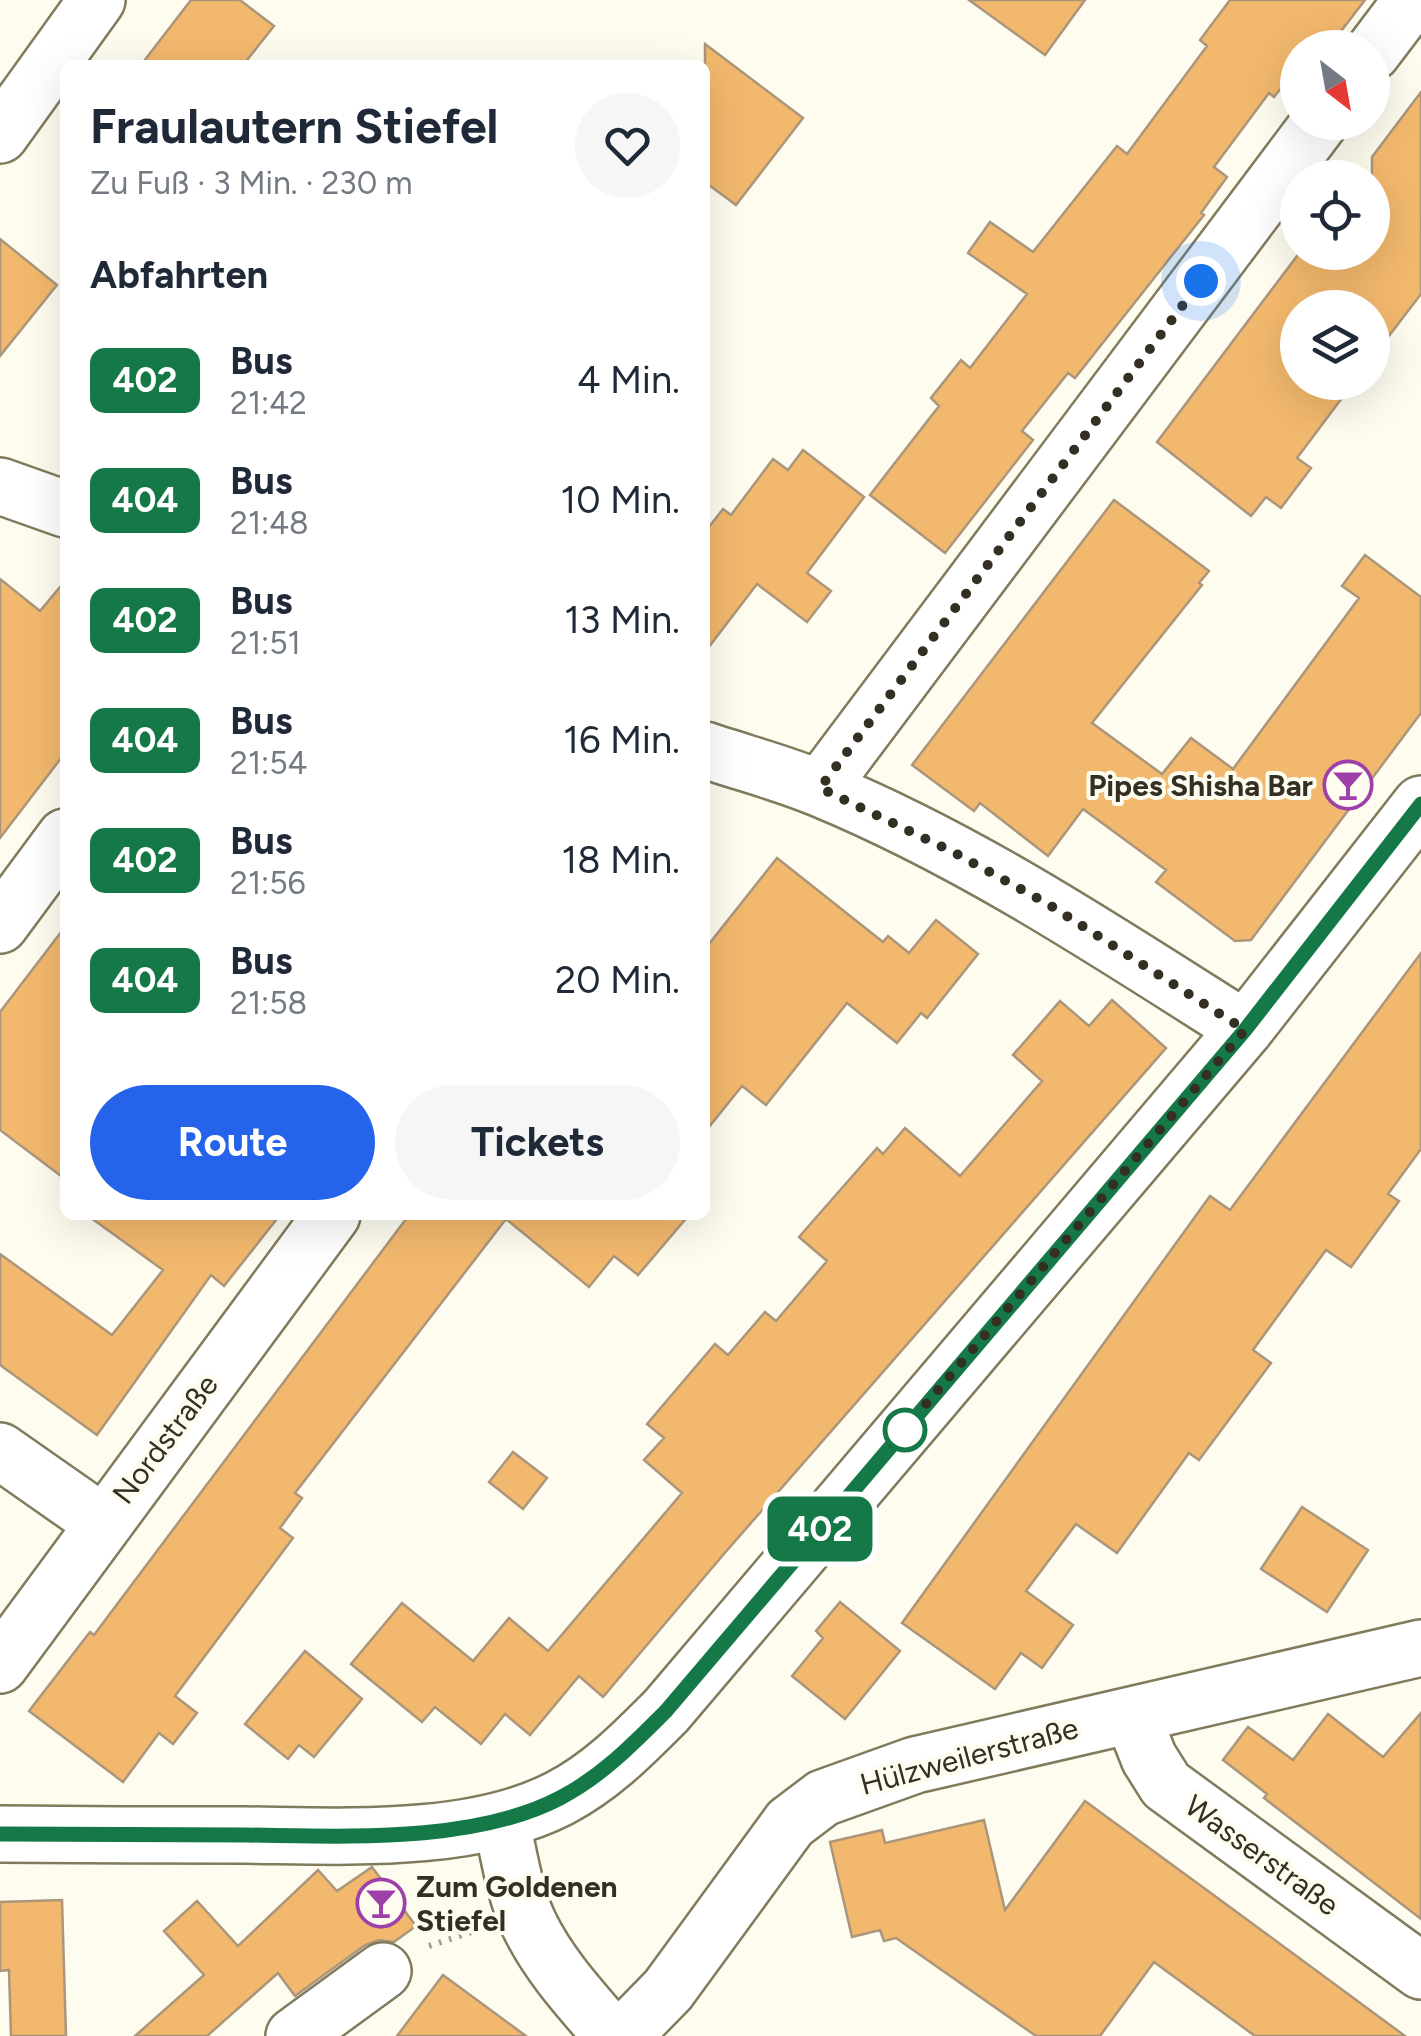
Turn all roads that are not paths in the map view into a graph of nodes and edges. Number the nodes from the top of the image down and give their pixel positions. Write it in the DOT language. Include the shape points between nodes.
graph roads {
  1 [pos="98,0"];
  2 [pos="1412,0"];
  3 [pos="1389,30"];
  4 [pos="0,134"];
  5 [pos="1306,140"];
  6 [pos="0,486"];
  7 [pos="60,506"];
  8 [pos="710,752"];
  9 [pos="820,788"];
  10 [pos="1421,804"];
  11 [pos="60,844"];
  12 [pos="0,925"];
  13 [pos="1245,1030"];
  14 [pos="328,1220"];
  15 [pos="0,1452"];
  16 [pos="103,1523"];
  17 [pos="1421,1648"];
  18 [pos="0,1665"];
  19 [pos="1132,1716"];
  20 [pos="501,1820"];
  21 [pos="0,1834"];
  22 [pos="383,1971"];
  23 [pos="1421,1971"];
  24 [pos="294,2036"];
  25 [pos="612,2036"];
  26 [pos="623,2036"];
  1 -- 4 [label="street"];
  2 -- 3 [label="street"];
  5 -- 9 [label="street"];
  6 -- 7 [label="street"];
  8 -- 9 [label="street"];
  9 -- 13 [label="street" via="1048,904"];
  10 -- 13 [label="street"];
  11 -- 12 [label="street"];
  13 -- 20 [label="street" via="666,1711 610,1767 558,1799"];
  14 -- 16 [label="street, Nordstraße"];
  15 -- 16 [label="street"];
  16 -- 18 [label="street, Nordstraße"];
  17 -- 19 [label="street, Hülzweilerstraße"];
  19 -- 23 [label="street, Wasserstraße" via="1166,1784"];
  19 -- 26 [label="street, Hülzweilerstraße" via="915,1765 823,1798 790,1824 668,1990"];
  20 -- 21 [label="street" via="330,1836"];
  20 -- 25 [label="street" via="529,1924 565,1982"];
  22 -- 24 [label="street"];
}
